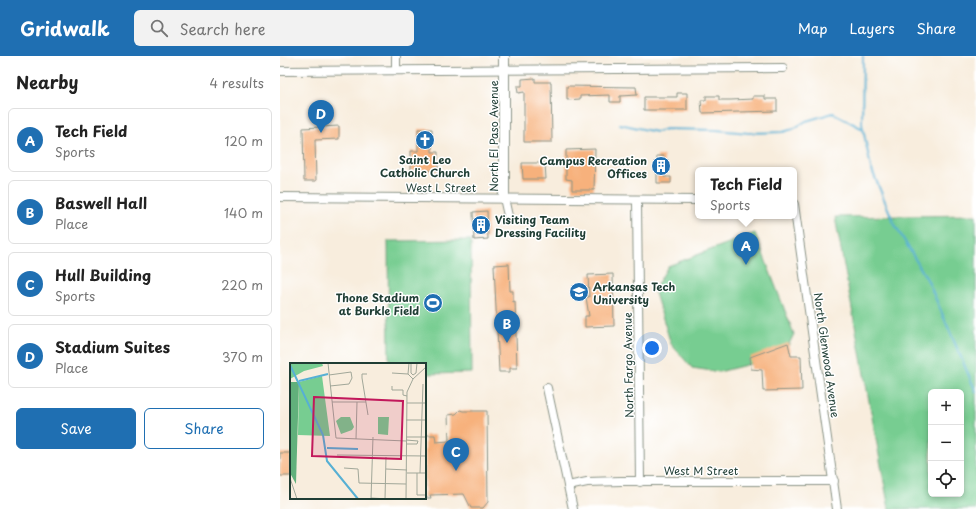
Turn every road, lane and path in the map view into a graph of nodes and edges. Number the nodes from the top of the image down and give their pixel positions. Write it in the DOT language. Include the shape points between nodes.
graph roads {
  1 [pos="396,56"];
  2 [pos="504,56"];
  3 [pos="783,68"];
  4 [pos="396,70"];
  5 [pos="505,70"];
  6 [pos="280,71"];
  7 [pos="280,197"];
  8 [pos="504,198"];
  9 [pos="637,200"];
  10 [pos="695,200"];
  11 [pos="508,216"];
  12 [pos="796,219"];
  13 [pos="547,388"];
  14 [pos="834,481"];
  15 [pos="640,482"];
  16 [pos="568,486"];
  17 [pos="573,509"];
  18 [pos="838,509"];
  1 -- 4 [label="street"];
  2 -- 5 [label="street, North El Paso Avenue"];
  3 -- 5 [label="street"];
  4 -- 5 [label="street"];
  4 -- 6 [label="street"];
  5 -- 8 [label="street, North El Paso Avenue"];
  7 -- 8 [label="street, West L Street"];
  8 -- 9 [label="street, West L Street"];
  8 -- 11 [label="street, North El Paso Avenue"];
  9 -- 10 [label="street, West L Street"];
  9 -- 15 [label="street, North Fargo Avenue"];
  12 -- 14 [label="street, North Glenwood Avenue"];
  13 -- 16 [label="street"];
  14 -- 15 [label="street, West M Street"];
  14 -- 18 [label="street, North Glenwood Avenue"];
  15 -- 16 [label="street, West M Street" via="588,482"];
  16 -- 17 [label="street"];
}
